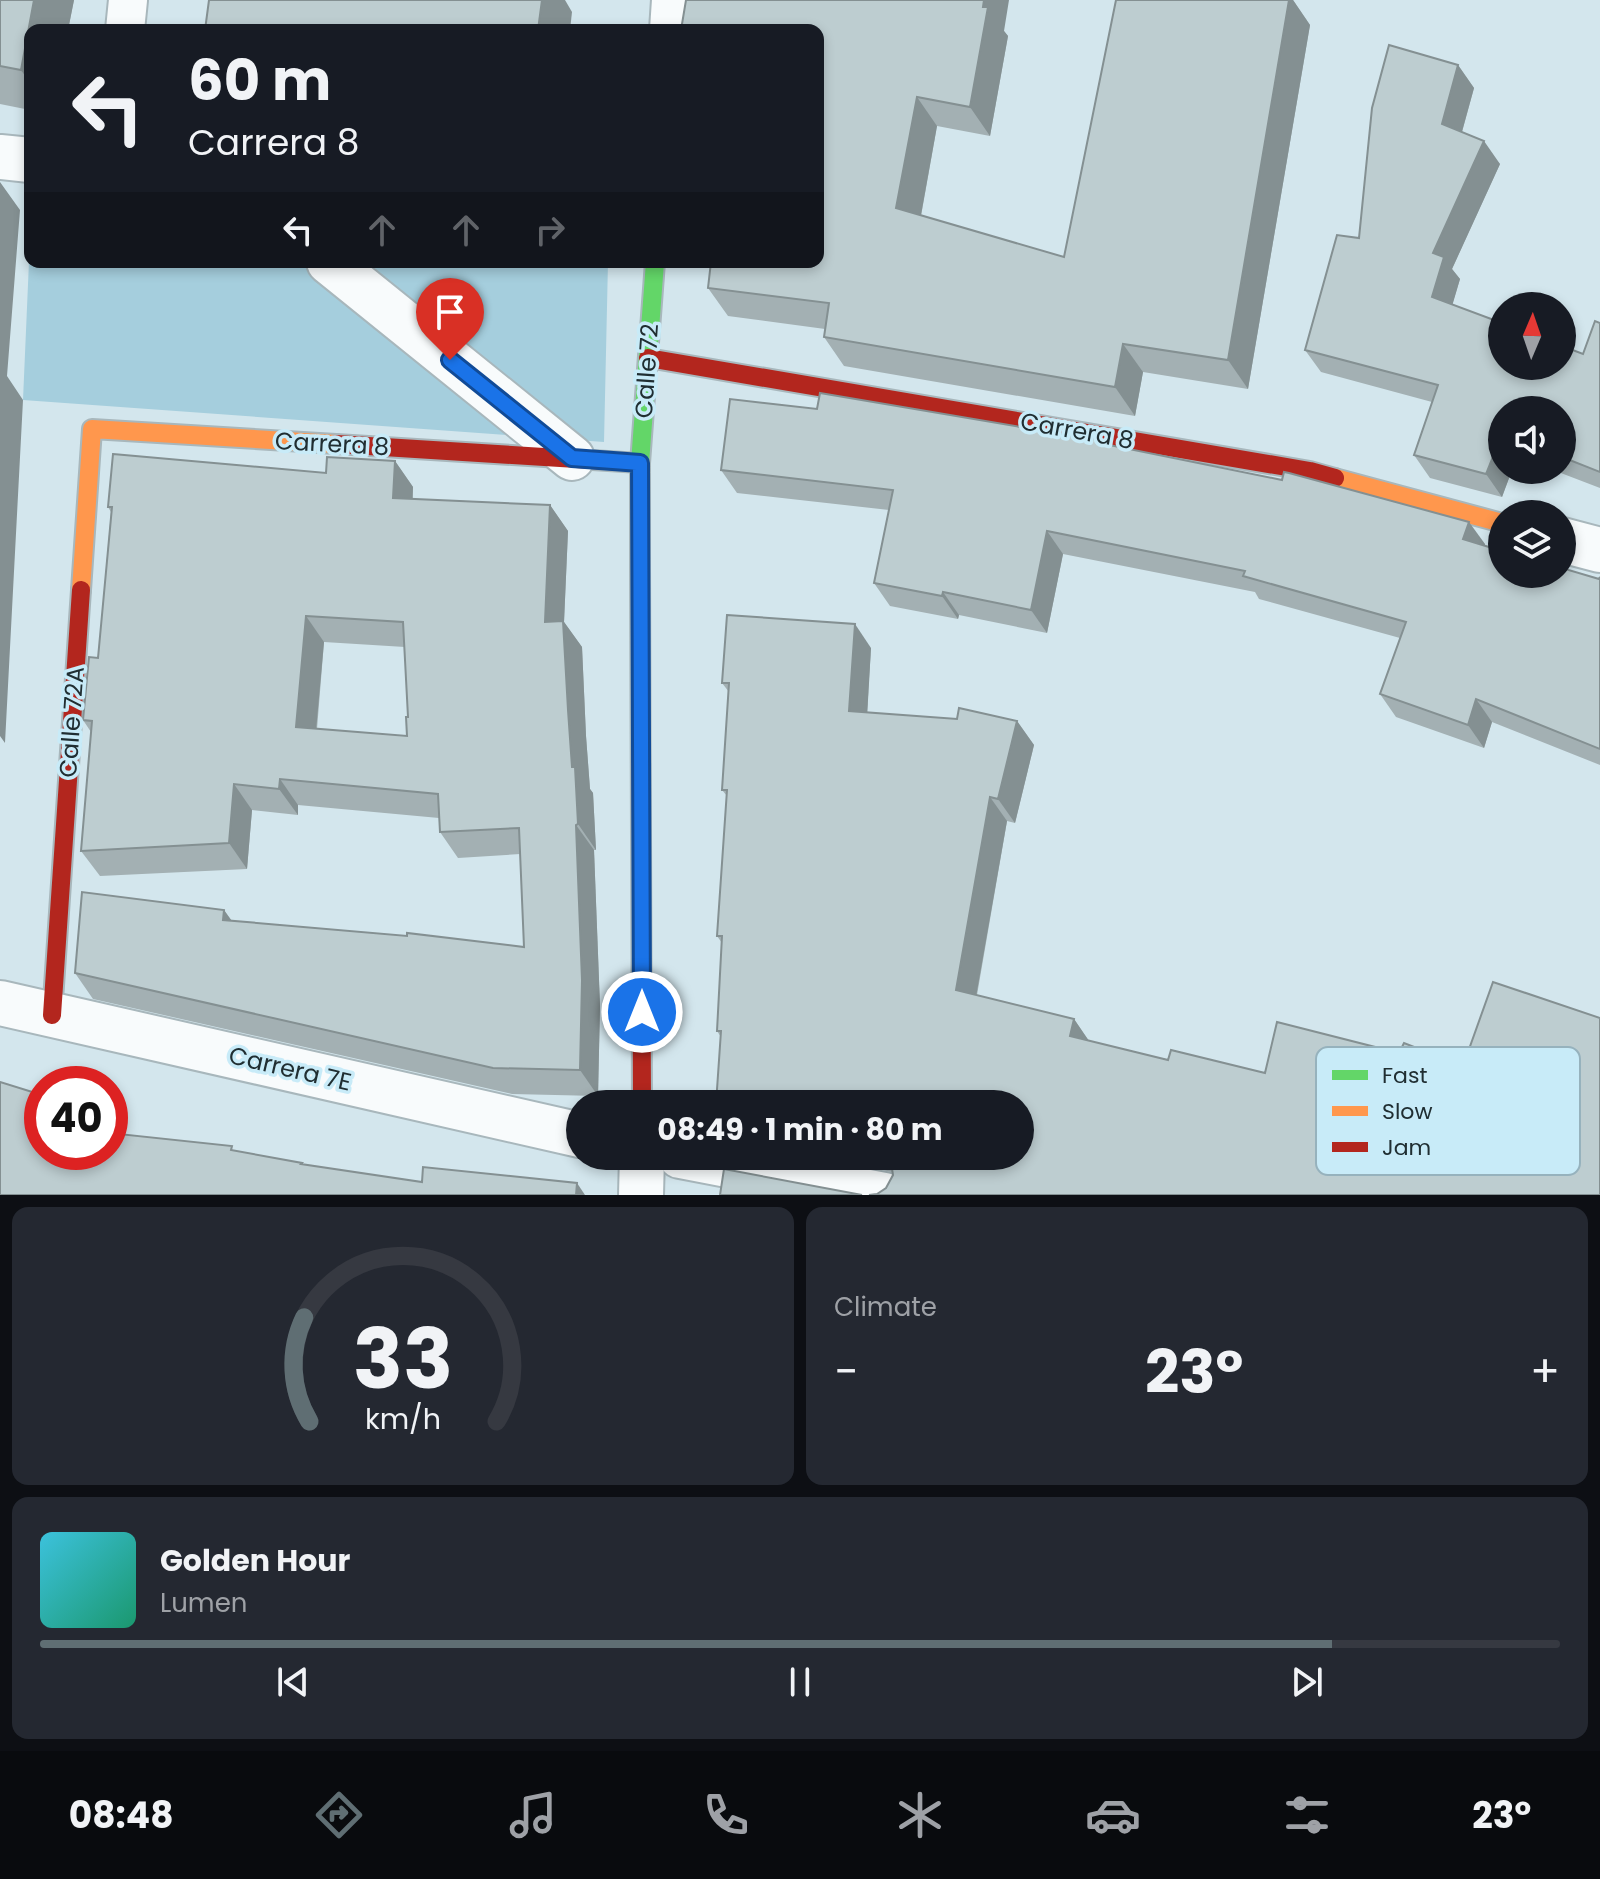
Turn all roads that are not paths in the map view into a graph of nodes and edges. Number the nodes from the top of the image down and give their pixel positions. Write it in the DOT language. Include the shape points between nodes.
graph roads {
  1 [pos="128,0"];
  2 [pos="674,0"];
  3 [pos="126,24"];
  4 [pos="672,24"];
  5 [pos="0,157"];
  6 [pos="24,159"];
  7 [pos="336,268"];
  8 [pos="655,268"];
  9 [pos="648,358"];
  10 [pos="92,429"];
  11 [pos="572,458"];
  12 [pos="640,463"];
  13 [pos="1488,519"];
  14 [pos="1576,544"];
  15 [pos="1600,550"];
  16 [pos="0,1003"];
  17 [pos="52,1015"];
  18 [pos="642,1090"];
  19 [pos="566,1132"];
  20 [pos="642,1170"];
  21 [pos="754,1170"];
  22 [pos="641,1195"];
  23 [pos="885,1195"];
  1 -- 3 [label="lane"];
  2 -- 4 [label="street"];
  5 -- 6 [label="street"];
  7 -- 11 [label="street"];
  8 -- 9 [label="street, Calle 72"];
  9 -- 12 [label="street, Calle 72"];
  9 -- 13 [label="street, Carrera 8" via="1310,471"];
  10 -- 11 [label="street, Carrera 8"];
  10 -- 17 [label="street, Calle 72A"];
  11 -- 12 [label="street, Carrera 8"];
  12 -- 18 [label="street, Calle 72"];
  14 -- 15 [label="street"];
  16 -- 17 [label="street, Carrera 7E"];
  17 -- 19 [label="street, Carrera 7E"];
  20 -- 22 [label="street"];
  21 -- 23 [label="street"];
}
